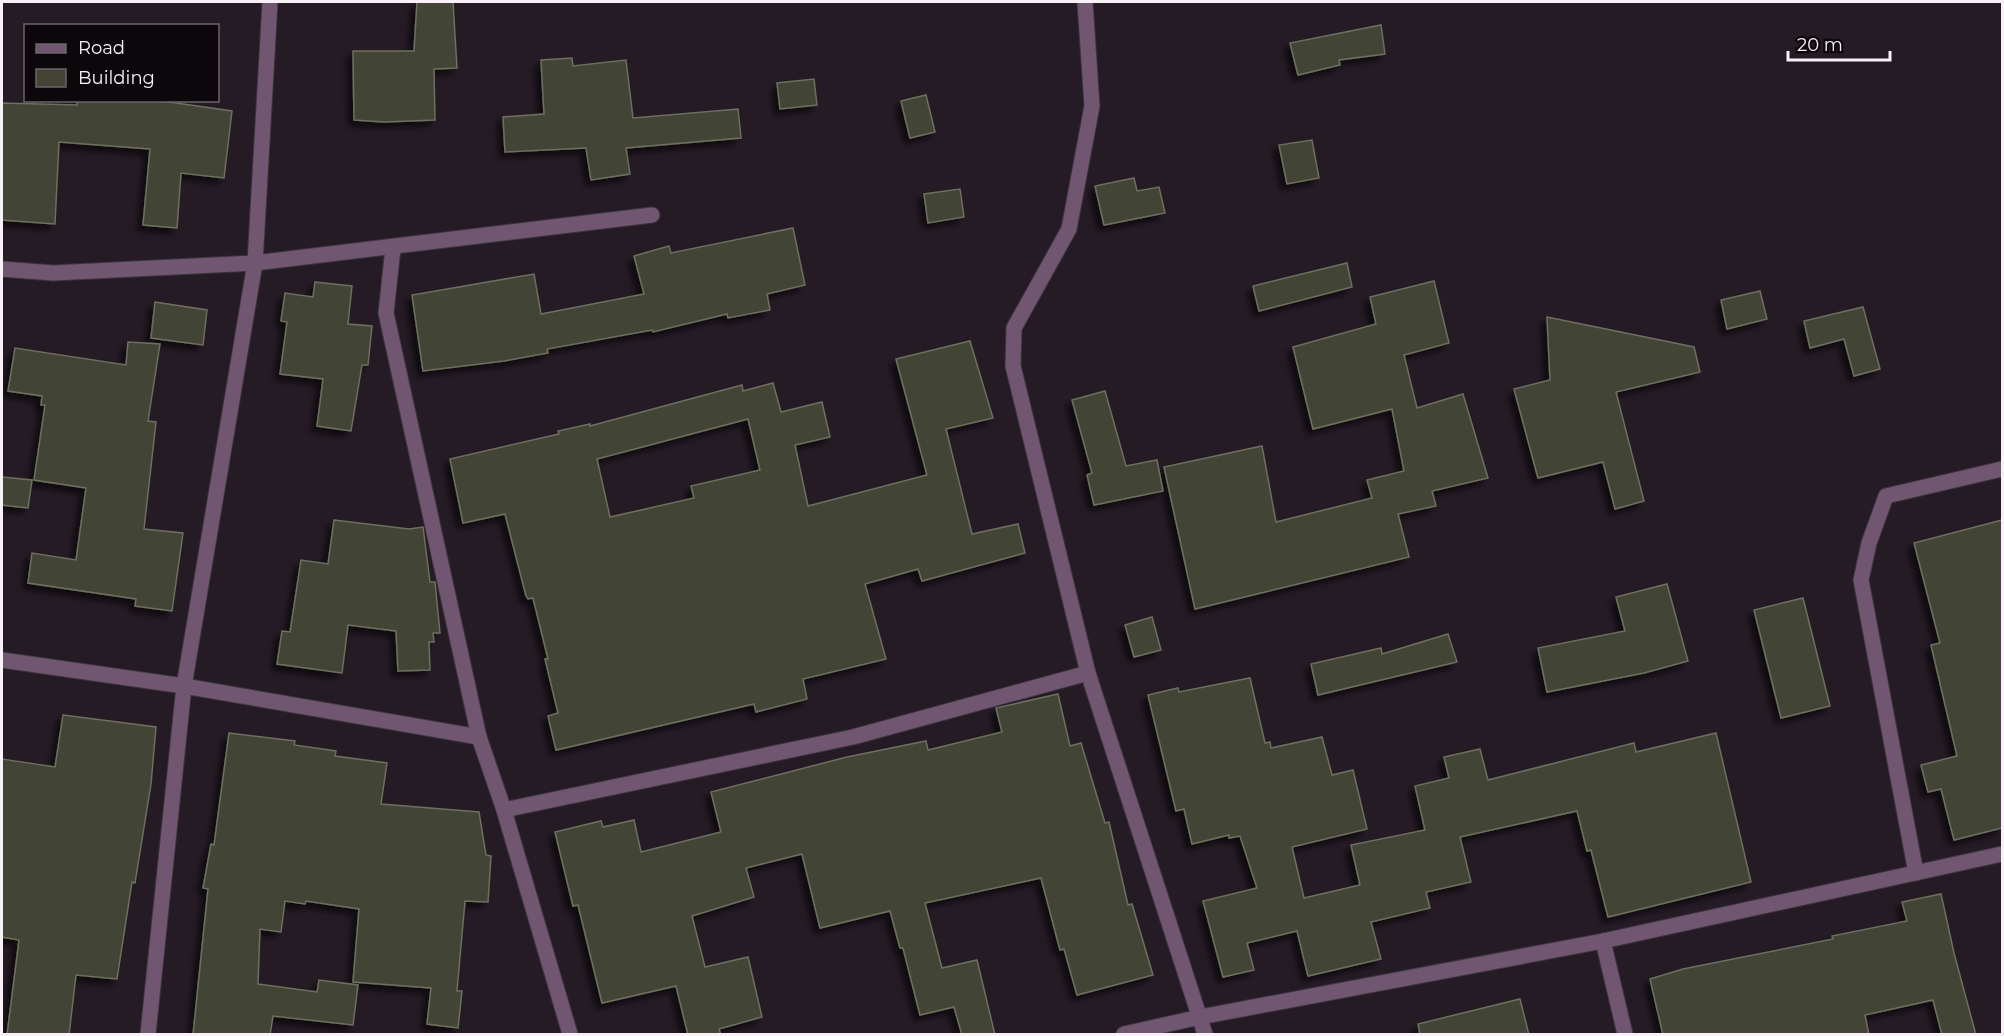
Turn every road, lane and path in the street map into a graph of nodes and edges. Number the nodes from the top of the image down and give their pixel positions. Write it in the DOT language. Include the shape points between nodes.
graph roads {
  1 [pos="270,2"];
  2 [pos="1085,2"];
  3 [pos="651,215"];
  4 [pos="393,248"];
  5 [pos="255,263"];
  6 [pos="2,269"];
  7 [pos="2002,469"];
  8 [pos="2,660"];
  9 [pos="1088,673"];
  10 [pos="184,686"];
  11 [pos="479,737"];
  12 [pos="504,810"];
  13 [pos="2002,854"];
  14 [pos="1916,873"];
  15 [pos="1603,941"];
  16 [pos="1200,1017"];
  17 [pos="147,1035"];
  18 [pos="570,1035"];
  19 [pos="1124,1035"];
  20 [pos="1205,1035"];
  21 [pos="1624,1035"];
  1 -- 5 [label="street"];
  2 -- 9 [label="street" via="1092,106 1070,229 1014,328 1013,366"];
  3 -- 4 [label="street"];
  4 -- 5 [label="street"];
  4 -- 11 [label="street" via="386,313"];
  5 -- 6 [label="street" via="53,273"];
  5 -- 10 [label="street"];
  7 -- 14 [label="street" via="1887,496 1869,543 1861,580"];
  8 -- 10 [label="street"];
  9 -- 12 [label="street" via="853,737"];
  9 -- 16 [label="street"];
  10 -- 11 [label="street"];
  10 -- 17 [label="street"];
  11 -- 12 [label="street"];
  12 -- 18 [label="street"];
  13 -- 14 [label="street"];
  14 -- 15 [label="street"];
  15 -- 16 [label="street"];
  15 -- 21 [label="street"];
  16 -- 19 [label="street"];
  16 -- 20 [label="street"];
}
